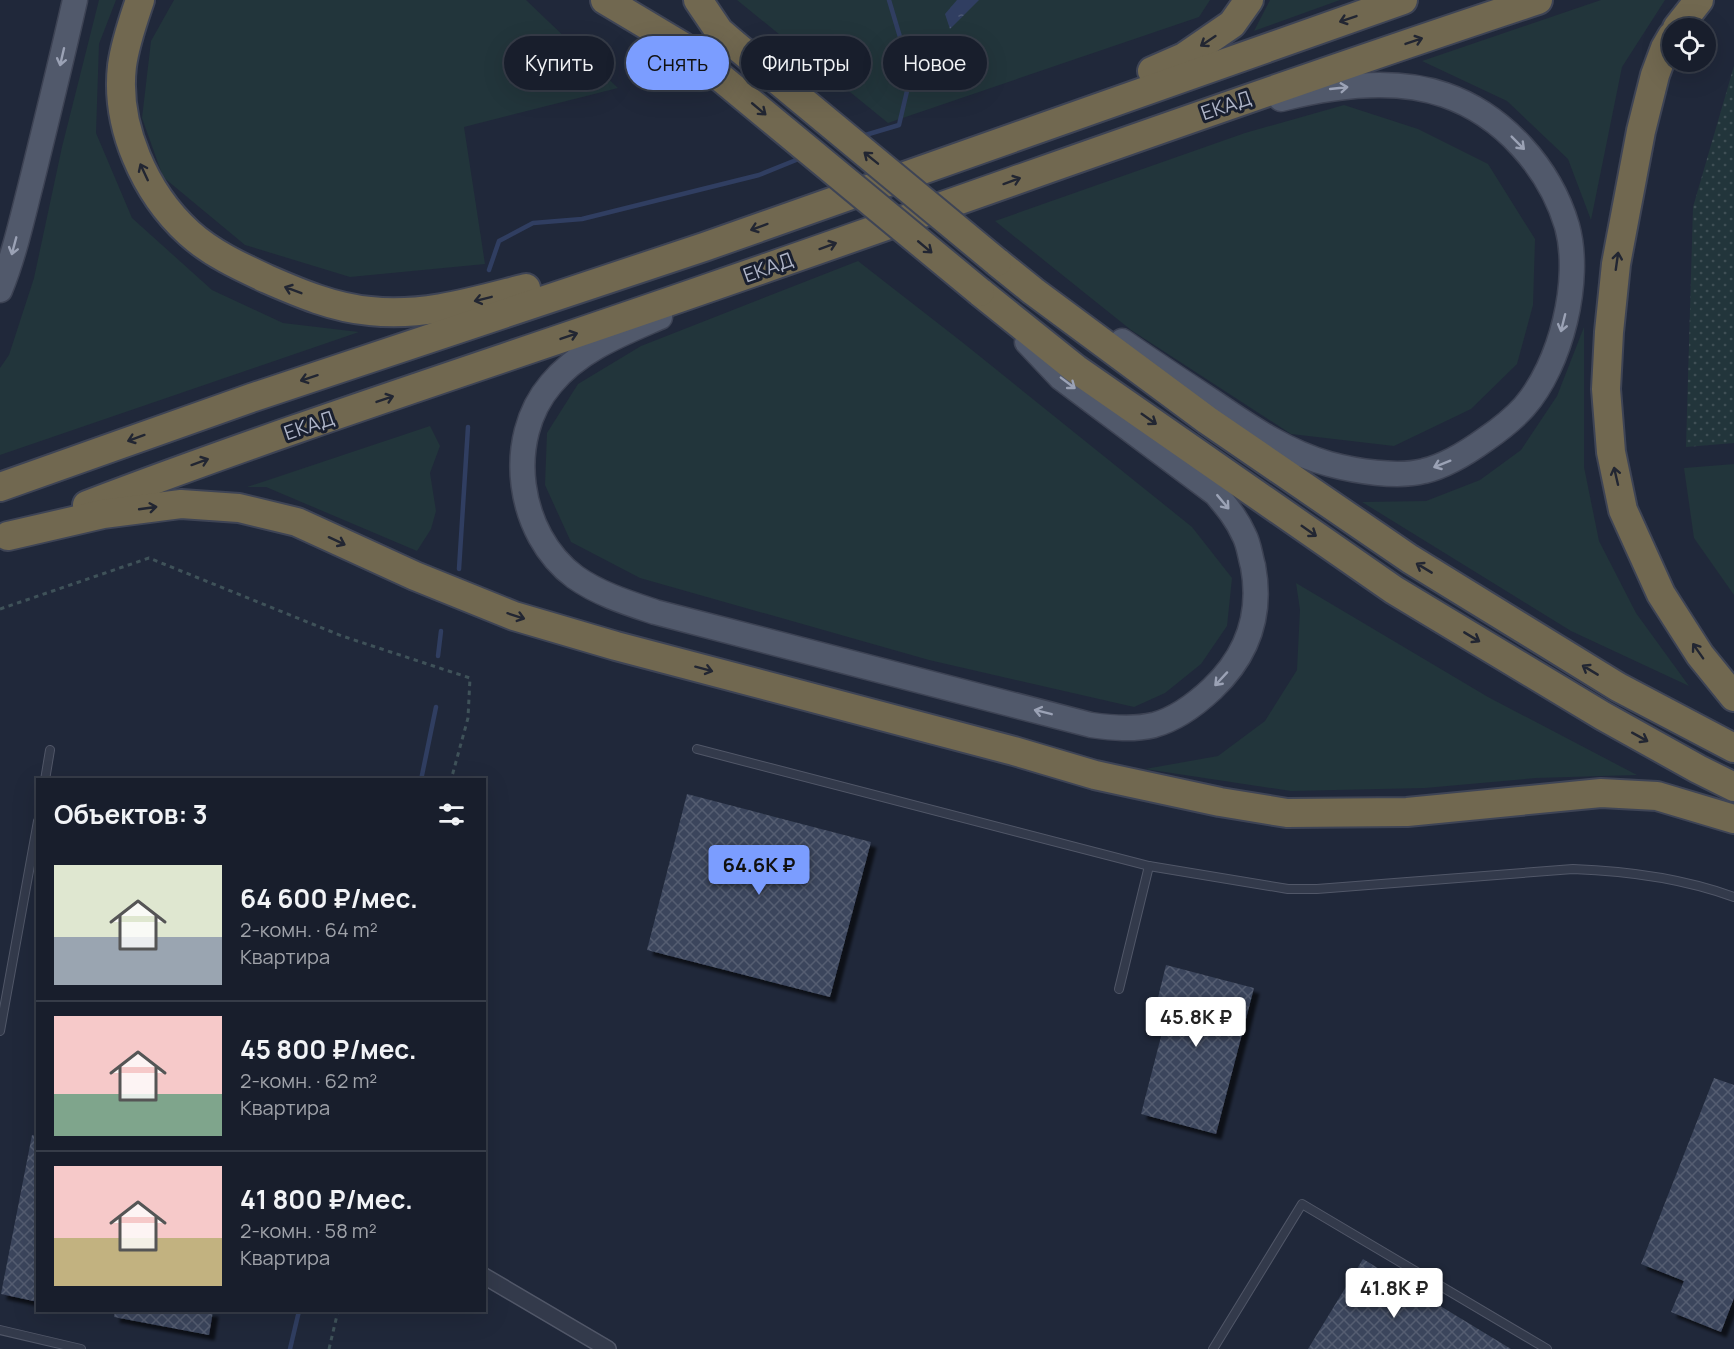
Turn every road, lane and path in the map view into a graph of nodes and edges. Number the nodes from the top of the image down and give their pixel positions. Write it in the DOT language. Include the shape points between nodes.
graph roads {
  1 [pos="75,0"];
  2 [pos="140,0"];
  3 [pos="605,0"];
  4 [pos="624,0"];
  5 [pos="682,0"];
  6 [pos="698,0"];
  7 [pos="1249,0"];
  8 [pos="1403,0"];
  9 [pos="1538,0"];
  10 [pos="1699,0"];
  11 [pos="1685,18"];
  12 [pos="665,36"];
  13 [pos="669,36"];
  14 [pos="724,36"];
  15 [pos="725,36"];
  16 [pos="729,40"];
  17 [pos="1662,56"];
  18 [pos="729,84"];
  19 [pos="1220,107"];
  20 [pos="1012,137"];
  21 [pos="704,247"];
  22 [pos="714,286"];
  23 [pos="0,290"];
  24 [pos="1033,291"];
  25 [pos="990,300"];
  26 [pos="0,487"];
  27 [pos="4,537"];
  28 [pos="0,609"];
  29 [pos="1734,697"];
  30 [pos="1734,748"];
  31 [pos="697,749"];
  32 [pos="50,750"];
  33 [pos="45,778"];
  34 [pos="453,778"];
  35 [pos="1734,787"];
  36 [pos="1734,819"];
  37 [pos="36,831"];
  38 [pos="1149,866"];
  39 [pos="1734,897"];
  40 [pos="1119,989"];
  41 [pos="0,1032"];
  42 [pos="486,1276"];
  43 [pos="338,1312"];
  44 [pos="0,1330"];
  45 [pos="81,1349"];
  46 [pos="329,1349"];
  47 [pos="608,1349"];
  48 [pos="1213,1349"];
  49 [pos="1547,1349"];
  1 -- 23 [label="main road, one-way" via="19,230"];
  21 -- 2 [label="highway, one-way" via="435,310 370,311 287,288 203,244 172,216 149,182 131,142 122,86 122,66"];
  3 -- 12 [label="highway"];
  4 -- 13 [label="main road"];
  5 -- 14 [label="main road"];
  6 -- 15 [label="highway"];
  7 -- 20 [label="highway, one-way" via="1232,24 1184,57 1068,107"];
  8 -- 20 [label="highway, ЕКАД, one-way"];
  19 -- 9 [label="highway, ЕКАД, one-way"];
  10 -- 11 [label="highway"];
  24 -- 16 [label="highway, one-way, bridge"];
  29 -- 17 [label="highway, one-way" via="1700,655 1661,594 1623,510 1611,453 1606,389 1616,264 1641,131"];
  18 -- 25 [label="highway, one-way, bridge"];
  22 -- 19 [label="highway, ЕКАД, one-way"];
  19 -- 24 [label="main road, one-way" via="1258,105 1349,87 1414,88 1471,106 1498,123 1524,148 1556,200 1567,227 1571,258 1564,323 1553,358 1525,406 1471,450 1423,471 1360,471 1329,464 1272,440 1071,306"];
  20 -- 21 [label="highway, ЕКАД, one-way"];
  21 -- 26 [label="highway, ЕКАД, one-way" via="251,398"];
  25 -- 22 [label="main road, one-way" via="1061,378 1216,494 1245,537 1255,578 1251,631 1224,678 1198,702 1155,725 1120,729 1091,724 655,612 595,588 560,563 538,531 524,491 524,455 540,399 552,382 592,350 700,298"];
  27 -- 22 [label="highway, ЕКАД, one-way" via="199,462"];
  30 -- 24 [label="highway, one-way" via="1618,687 1410,560 1207,420"];
  25 -- 35 [label="highway, one-way" via="1076,369 1394,590 1603,716"];
  27 -- 36 [label="highway, one-way" via="103,514 181,504 239,508 297,522 514,616 1095,775 1220,802 1287,813 1407,813 1601,793 1658,796"];
  28 -- 34 [label="path" via="149,558 342,636 470,678 468,718"];
  31 -- 38 [label="lane"];
  32 -- 33 [label="lane"];
  37 -- 41 [label="lane"];
  38 -- 39 [label="lane" via="1288,889 1573,869 1616,870 1675,880"];
  38 -- 40 [label="lane"];
  42 -- 47 [label="street"];
  43 -- 46 [label="path"];
  44 -- 45 [label="lane"];
  48 -- 49 [label="lane" via="1302,1204"];
}
